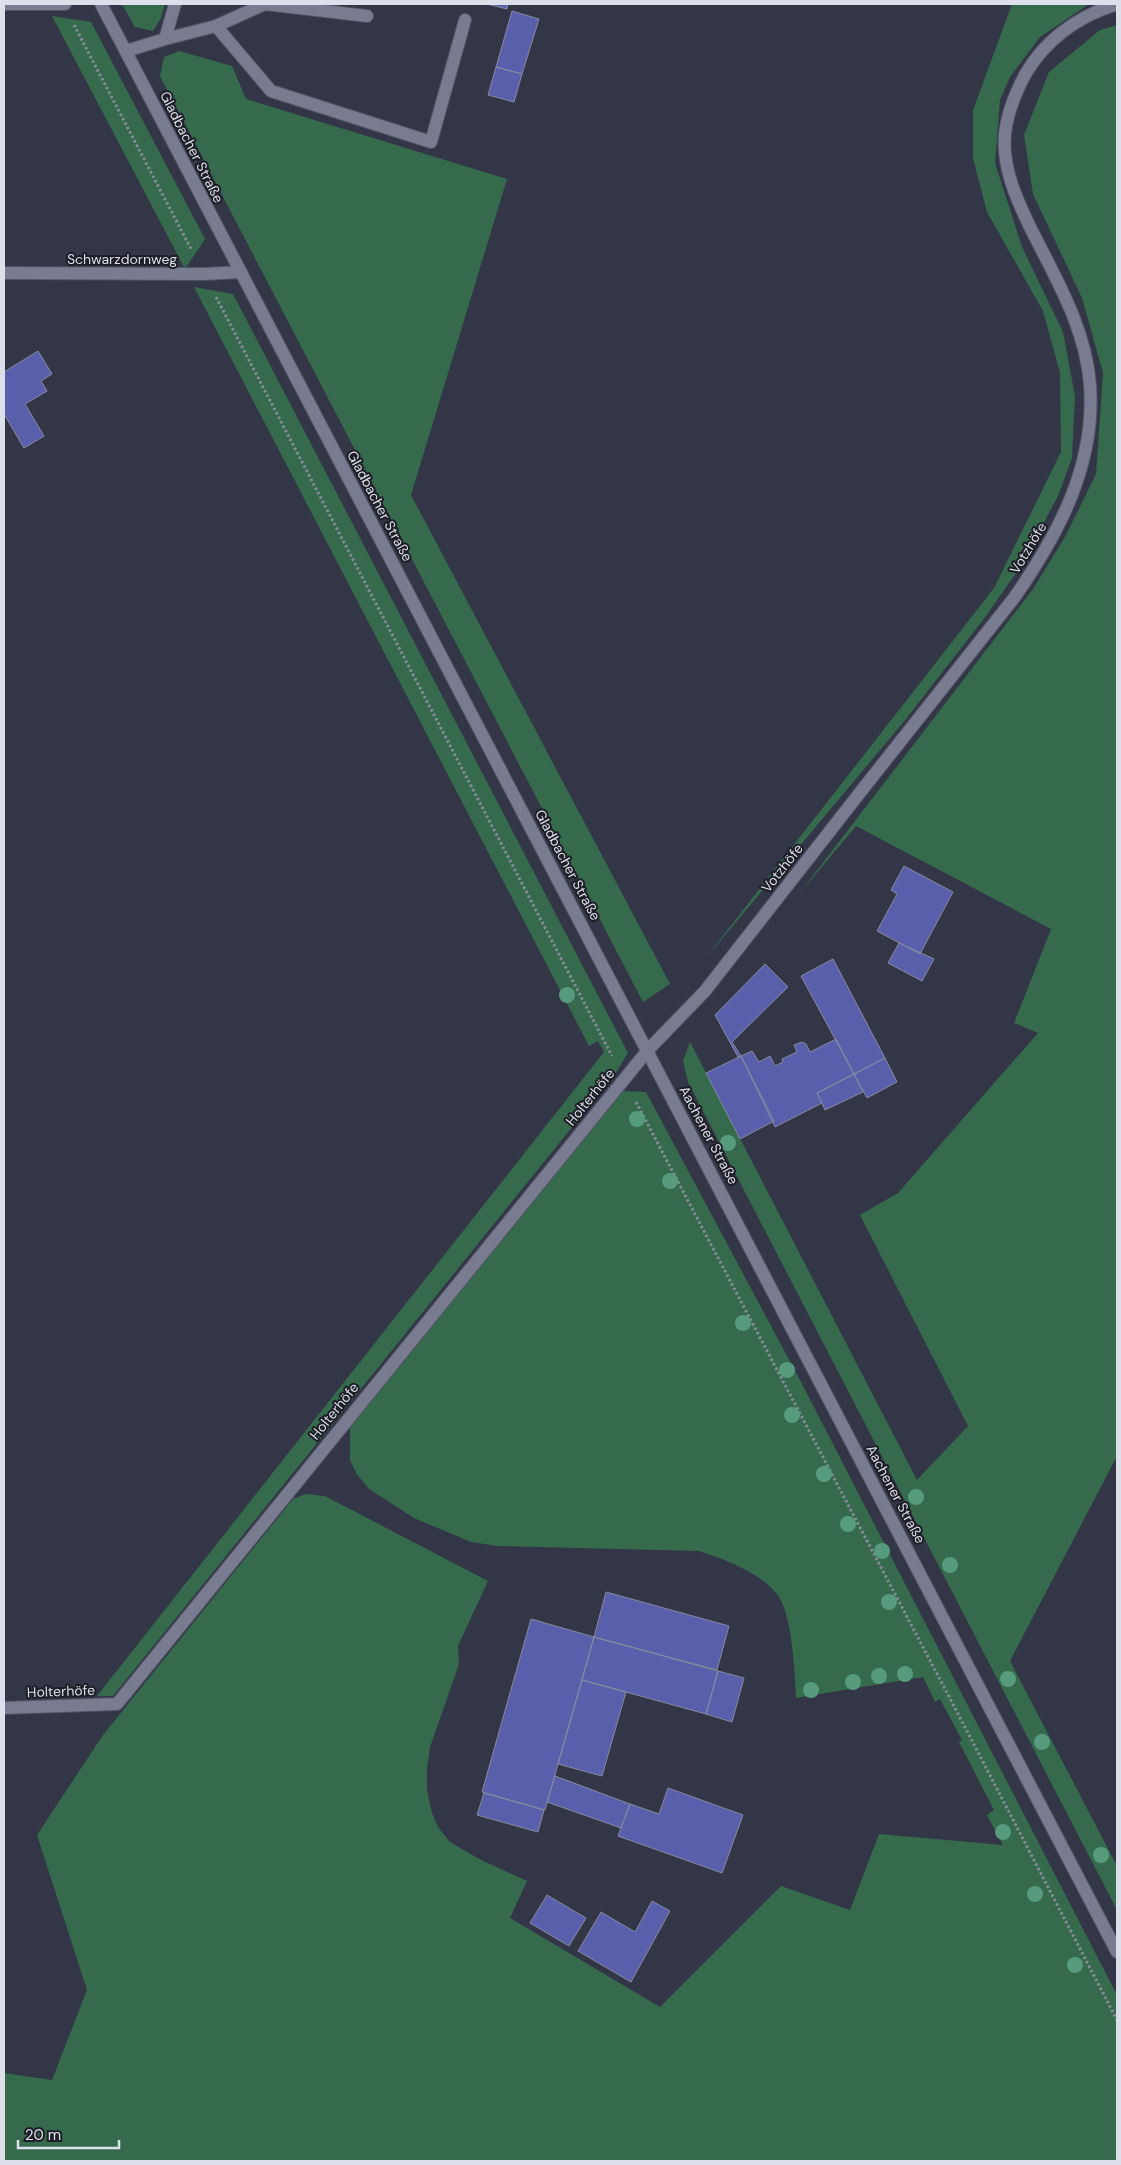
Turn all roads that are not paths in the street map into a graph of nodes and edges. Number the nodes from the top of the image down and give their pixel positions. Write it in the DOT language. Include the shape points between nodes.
graph roads {
  1 [pos="4,4"];
  2 [pos="64,4"];
  3 [pos="101,4"];
  4 [pos="175,4"];
  5 [pos="1117,4"];
  6 [pos="367,16"];
  7 [pos="465,20"];
  8 [pos="216,26"];
  9 [pos="165,39"];
  10 [pos="126,51"];
  11 [pos="4,272"];
  12 [pos="241,272"];
  13 [pos="648,1050"];
  14 [pos="4,1708"];
  15 [pos="1117,1952"];
  1 -- 2 [label="street"];
  3 -- 10 [label="street, Gladbacher Straße"];
  4 -- 9 [label="street"];
  5 -- 13 [label="street, Votzhöfe" via="1080,19 1053,39 1018,88 1007,118 1006,162 1015,193 1074,319 1089,371 1088,438 1084,463 1067,509 1045,551 1014,598 705,991"];
  6 -- 8 [label="street" via="266,4"];
  7 -- 8 [label="street" via="431,142 271,91"];
  8 -- 9 [label="street"];
  9 -- 10 [label="street"];
  10 -- 12 [label="street, Gladbacher Straße"];
  11 -- 12 [label="street, Schwarzdornweg"];
  12 -- 13 [label="street, Gladbacher Straße"];
  13 -- 14 [label="street, Holterhöfe" via="117,1704"];
  13 -- 15 [label="street, Aachener Straße"];
}
